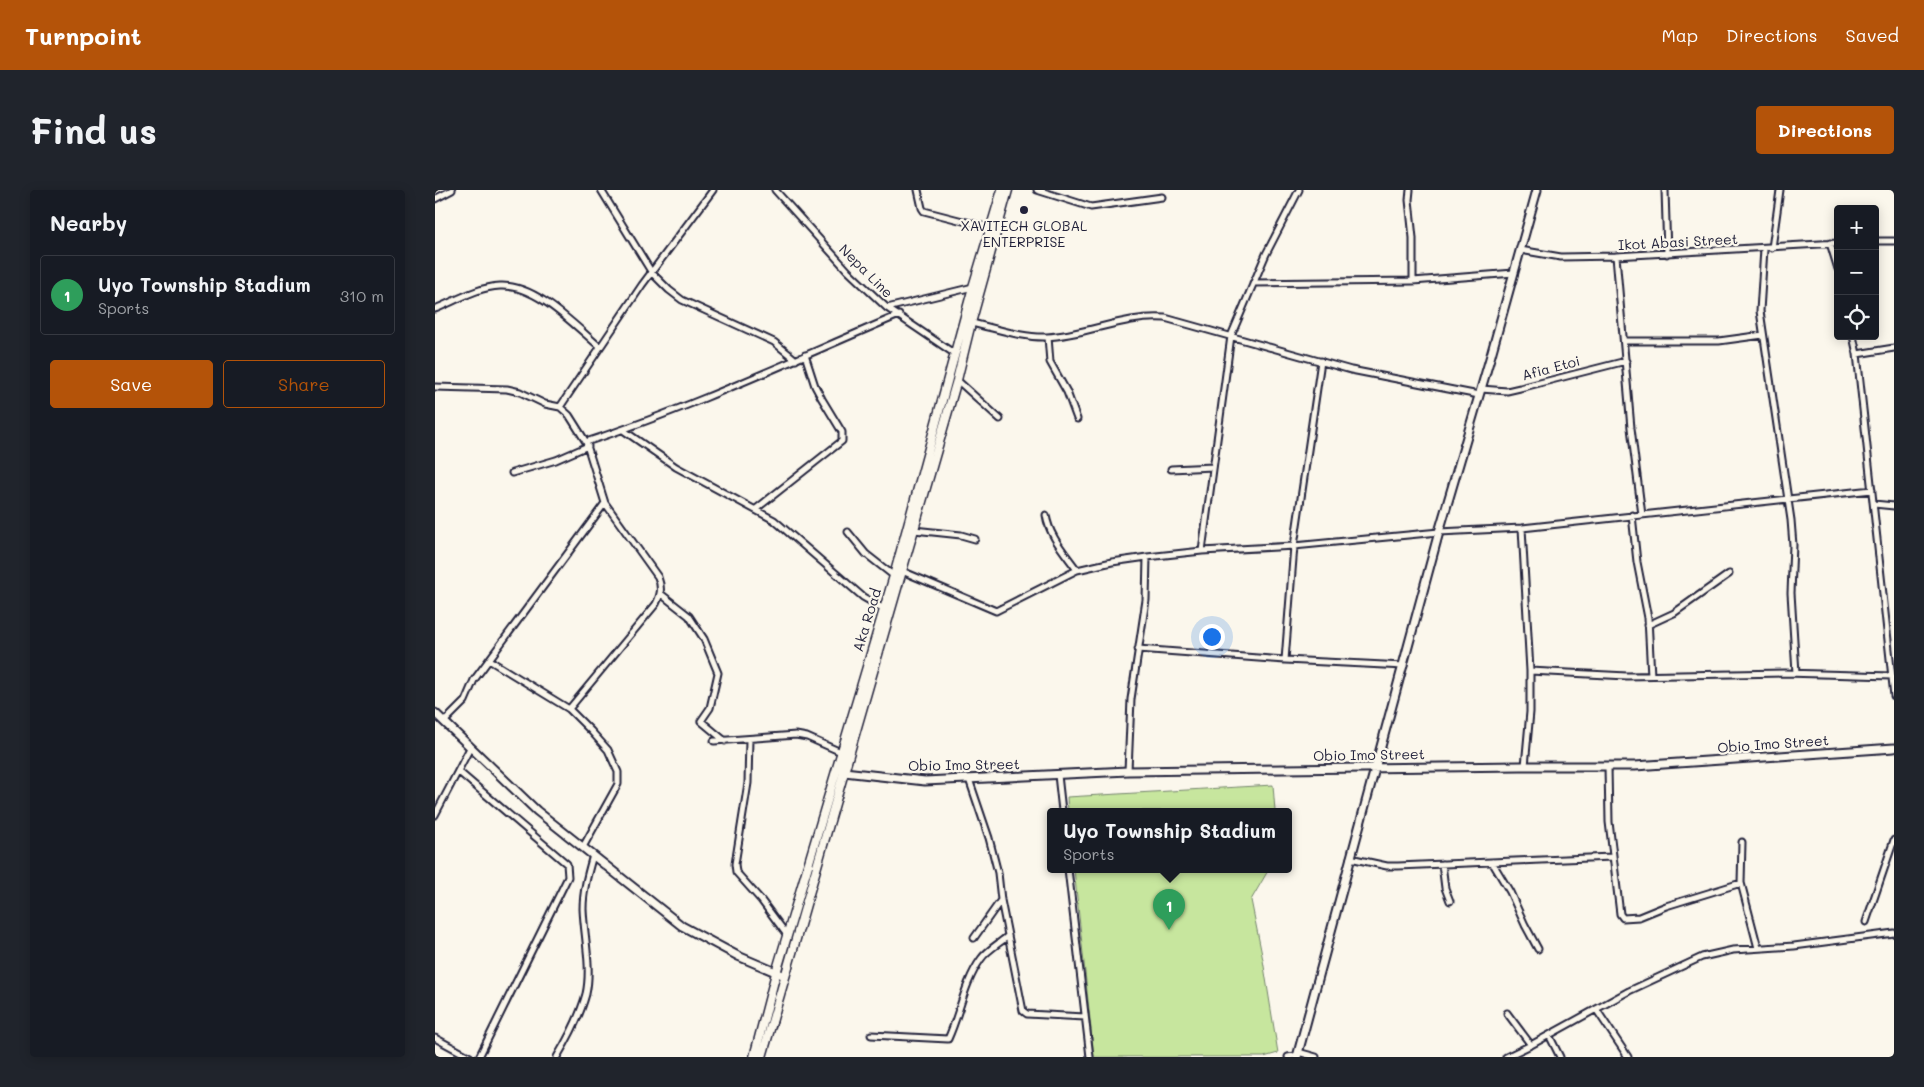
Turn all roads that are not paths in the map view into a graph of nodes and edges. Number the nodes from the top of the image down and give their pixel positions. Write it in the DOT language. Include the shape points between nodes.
graph roads {
  1 [pos="453,190"];
  2 [pos="601,190"];
  3 [pos="713,190"];
  4 [pos="775,190"];
  5 [pos="918,190"];
  6 [pos="1002,190"];
  7 [pos="1008,190"];
  8 [pos="1037,190"];
  9 [pos="1299,190"];
  10 [pos="1410,190"];
  11 [pos="1537,190"];
  12 [pos="1665,190"];
  13 [pos="1780,190"];
  14 [pos="1163,197"];
  15 [pos="435,199"];
  16 [pos="990,228"];
  17 [pos="1894,241"];
  18 [pos="1879,242"];
  19 [pos="1830,244"];
  20 [pos="1834,244"];
  21 [pos="1772,248"];
  22 [pos="1764,249"];
  23 [pos="1520,250"];
  24 [pos="1667,254"];
  25 [pos="1616,256"];
  26 [pos="1834,256"];
  27 [pos="651,273"];
  28 [pos="1514,273"];
  29 [pos="1413,281"];
  30 [pos="1253,283"];
  31 [pos="973,287"];
  32 [pos="887,308"];
  33 [pos="435,310"];
  34 [pos="899,316"];
  35 [pos="971,323"];
  36 [pos="1763,335"];
  37 [pos="1231,336"];
  38 [pos="1047,337"];
  39 [pos="1854,340"];
  40 [pos="1624,341"];
  41 [pos="600,346"];
  42 [pos="1894,348"];
  43 [pos="955,354"];
  44 [pos="1857,354"];
  45 [pos="805,355"];
  46 [pos="796,360"];
  47 [pos="1626,360"];
  48 [pos="1321,361"];
  49 [pos="435,378"];
  50 [pos="957,380"];
  51 [pos="436,386"];
  52 [pos="1480,392"];
  53 [pos="560,407"];
  54 [pos="1077,419"];
  55 [pos="1000,420"];
  56 [pos="623,430"];
  57 [pos="587,444"];
  58 [pos="1213,467"];
  59 [pos="1171,469"];
  60 [pos="512,474"];
  61 [pos="1872,490"];
  62 [pos="1787,499"];
  63 [pos="605,503"];
  64 [pos="1874,504"];
  65 [pos="1894,506"];
  66 [pos="756,509"];
  67 [pos="1642,514"];
  68 [pos="1045,515"];
  69 [pos="1632,515"];
  70 [pos="1522,528"];
  71 [pos="914,530"];
  72 [pos="848,532"];
  73 [pos="1439,532"];
  74 [pos="975,539"];
  75 [pos="1294,546"];
  76 [pos="1202,552"];
  77 [pos="1147,557"];
  78 [pos="1077,570"];
  79 [pos="902,571"];
  80 [pos="1729,574"];
  81 [pos="893,576"];
  82 [pos="661,594"];
  83 [pos="884,609"];
  84 [pos="1648,625"];
  85 [pos="1138,650"];
  86 [pos="489,660"];
  87 [pos="1285,660"];
  88 [pos="1403,666"];
  89 [pos="1531,672"];
  90 [pos="1796,674"];
  91 [pos="1651,676"];
  92 [pos="1892,676"];
  93 [pos="1894,696"];
  94 [pos="569,709"];
  95 [pos="435,713"];
  96 [pos="445,722"];
  97 [pos="749,739"];
  98 [pos="725,740"];
  99 [pos="713,741"];
  100 [pos="470,748"];
  101 [pos="1894,748"];
  102 [pos="841,752"];
  103 [pos="1525,766"];
  104 [pos="1608,766"];
  105 [pos="1374,768"];
  106 [pos="458,771"];
  107 [pos="1128,771"];
  108 [pos="844,772"];
  109 [pos="1058,775"];
  110 [pos="969,779"];
  111 [pos="437,805"];
  112 [pos="1062,808"];
  113 [pos="435,816"];
  114 [pos="1894,840"];
  115 [pos="1741,842"];
  116 [pos="583,848"];
  117 [pos="593,856"];
  118 [pos="1612,857"];
  119 [pos="1350,858"];
  120 [pos="1491,862"];
  121 [pos="1442,864"];
  122 [pos="1068,873"];
  123 [pos="1741,883"];
  124 [pos="1001,900"];
  125 [pos="1450,901"];
  126 [pos="1866,922"];
  127 [pos="1894,933"];
  128 [pos="788,935"];
  129 [pos="1008,936"];
  130 [pos="975,938"];
  131 [pos="1758,948"];
  132 [pos="1538,949"];
  133 [pos="776,973"];
  134 [pos="785,976"];
  135 [pos="1596,1009"];
  136 [pos="1507,1013"];
  137 [pos="1085,1017"];
  138 [pos="871,1035"];
  139 [pos="1549,1035"];
  140 [pos="435,1038"];
  141 [pos="1531,1045"];
  142 [pos="1298,1055"];
  143 [pos="470,1057"];
  144 [pos="479,1057"];
  145 [pos="557,1057"];
  146 [pos="754,1057"];
  147 [pos="762,1057"];
  148 [pos="1090,1057"];
  149 [pos="1287,1057"];
  150 [pos="1316,1057"];
  151 [pos="1506,1057"];
  152 [pos="1560,1057"];
  153 [pos="1628,1057"];
  1 -- 15 [label="street"];
  2 -- 27 [label="street"];
  3 -- 27 [label="street"];
  4 -- 32 [label="street, Nepa Line"];
  5 -- 16 [label="street" via="925,212"];
  6 -- 16 [label="main road, Aka Road"];
  7 -- 35 [label="main road, Aka Road"];
  8 -- 14 [label="street" via="1091,207"];
  9 -- 30 [label="street"];
  10 -- 29 [label="street"];
  11 -- 23 [label="street"];
  12 -- 24 [label="street"];
  13 -- 21 [label="street"];
  16 -- 31 [label="main road, Aka Road"];
  17 -- 18 [label="street"];
  19 -- 20 [label="street, Ikot Abasi Street"];
  19 -- 21 [label="street, Ikot Abasi Street"];
  19 -- 26 [label="street"];
  21 -- 22 [label="street, Ikot Abasi Street"];
  22 -- 24 [label="street, Ikot Abasi Street"];
  22 -- 36 [label="street" via="1759,302"];
  23 -- 25 [label="street, Ikot Abasi Street" via="1561,257"];
  23 -- 28 [label="street"];
  24 -- 25 [label="street, Ikot Abasi Street"];
  25 -- 40 [label="street"];
  27 -- 41 [label="street"];
  27 -- 46 [label="street" via="683,300 774,342"];
  28 -- 29 [label="street"];
  28 -- 52 [label="street"];
  29 -- 30 [label="street"];
  30 -- 37 [label="street"];
  31 -- 32 [label="street"];
  31 -- 43 [label="main road, Aka Road"];
  32 -- 34 [label="street, Nepa Line"];
  33 -- 41 [label="street" via="500,286 518,288 547,302"];
  34 -- 43 [label="street, Nepa Line"];
  34 -- 45 [label="street"];
  35 -- 38 [label="street, Afia Etoi"];
  35 -- 50 [label="main road, Aka Road"];
  36 -- 40 [label="street" via="1719,341"];
  36 -- 62 [label="street"];
  37 -- 38 [label="street, Afia Etoi" via="1179,321 1151,317"];
  37 -- 48 [label="street, Afia Etoi"];
  37 -- 58 [label="street"];
  38 -- 54 [label="street" via="1051,362"];
  39 -- 44 [label="street"];
  40 -- 47 [label="street"];
  41 -- 53 [label="street"];
  42 -- 44 [label="street"];
  43 -- 81 [label="main road, Aka Road"];
  44 -- 61 [label="street"];
  45 -- 46 [label="street"];
  45 -- 66 [label="street" via="815,386 843,432 842,441"];
  46 -- 56 [label="street"];
  47 -- 52 [label="street, Afia Etoi" via="1507,391"];
  47 -- 67 [label="street"];
  48 -- 52 [label="street, Afia Etoi" via="1409,382"];
  48 -- 75 [label="street"];
  49 -- 51 [label="street"];
  50 -- 55 [label="street"];
  50 -- 71 [label="main road, Aka Road"];
  51 -- 53 [label="street" via="507,389"];
  52 -- 73 [label="street"];
  53 -- 57 [label="street" via="569,415"];
  56 -- 57 [label="street"];
  56 -- 66 [label="street" via="676,467"];
  57 -- 60 [label="street" via="556,460"];
  57 -- 63 [label="street"];
  58 -- 59 [label="street"];
  58 -- 76 [label="street"];
  61 -- 62 [label="street"];
  61 -- 64 [label="street"];
  62 -- 67 [label="street"];
  62 -- 90 [label="street" via="1793,545 1791,593"];
  63 -- 82 [label="street" via="658,578"];
  63 -- 86 [label="street"];
  64 -- 65 [label="street"];
  64 -- 92 [label="street"];
  66 -- 83 [label="street" via="774,520 863,597"];
  67 -- 69 [label="street"];
  68 -- 78 [label="street" via="1056,541"];
  69 -- 70 [label="street"];
  69 -- 84 [label="street"];
  70 -- 73 [label="street"];
  70 -- 89 [label="street"];
  71 -- 74 [label="street"];
  71 -- 79 [label="main road, Aka Road"];
  72 -- 81 [label="street"];
  73 -- 75 [label="street"];
  73 -- 88 [label="street"];
  75 -- 76 [label="street"];
  75 -- 87 [label="street"];
  76 -- 77 [label="street"];
  77 -- 78 [label="street"];
  77 -- 85 [label="street" via="1146,600"];
  78 -- 79 [label="street" via="996,611"];
  79 -- 108 [label="main road, Aka Road"];
  80 -- 84 [label="street" via="1674,613"];
  81 -- 83 [label="main road, Aka Road"];
  82 -- 94 [label="street"];
  82 -- 98 [label="street" via="689,616 704,640 718,673 711,708 701,721"];
  83 -- 102 [label="main road, Aka Road"];
  84 -- 91 [label="street"];
  85 -- 87 [label="street"];
  85 -- 107 [label="street" via="1131,699"];
  86 -- 94 [label="street"];
  86 -- 96 [label="street" via="474,680 465,701"];
  87 -- 88 [label="street"];
  88 -- 105 [label="street"];
  89 -- 91 [label="street"];
  89 -- 103 [label="street"];
  90 -- 91 [label="street"];
  90 -- 92 [label="street"];
  92 -- 93 [label="street"];
  94 -- 116 [label="street" via="608,750 619,772 618,784"];
  95 -- 96 [label="street"];
  96 -- 100 [label="street"];
  97 -- 98 [label="street"];
  97 -- 102 [label="street" via="801,736"];
  97 -- 128 [label="street" via="748,782 736,872"];
  98 -- 99 [label="street"];
  100 -- 106 [label="street"];
  100 -- 116 [label="street" via="537,811"];
  101 -- 104 [label="street, Obio Imo Street"];
  102 -- 128 [label="main road, Aka Road"];
  103 -- 104 [label="street, Obio Imo Street"];
  103 -- 105 [label="street, Obio Imo Street"];
  104 -- 118 [label="street"];
  105 -- 107 [label="street, Obio Imo Street"];
  105 -- 119 [label="street"];
  106 -- 111 [label="street"];
  106 -- 144 [label="street" via="569,869 568,877"];
  107 -- 109 [label="street, Obio Imo Street"];
  108 -- 110 [label="street, Obio Imo Street" via="925,781"];
  108 -- 134 [label="main road, Aka Road"];
  109 -- 110 [label="street, Obio Imo Street"];
  109 -- 112 [label="street"];
  110 -- 124 [label="street" via="999,873"];
  111 -- 113 [label="street"];
  114 -- 126 [label="street"];
  115 -- 123 [label="street"];
  116 -- 117 [label="street"];
  117 -- 133 [label="street" via="683,926"];
  117 -- 145 [label="street" via="584,889 583,908 586,992"];
  118 -- 120 [label="street"];
  118 -- 123 [label="street" via="1623,918 1639,917"];
  119 -- 121 [label="street" via="1387,866"];
  119 -- 142 [label="street"];
  120 -- 121 [label="street"];
  120 -- 132 [label="street"];
  121 -- 125 [label="street"];
  122 -- 137 [label="street"];
  123 -- 131 [label="street"];
  124 -- 129 [label="street"];
  124 -- 130 [label="street"];
  127 -- 131 [label="street"];
  128 -- 133 [label="main road, Aka Road"];
  129 -- 137 [label="street" via="1023,1012"];
  129 -- 138 [label="street" via="981,958 960,1002 948,1039"];
  131 -- 135 [label="street" via="1733,950 1692,961"];
  133 -- 134 [label="street"];
  133 -- 146 [label="main road, Aka Road"];
  134 -- 147 [label="main road, Aka Road"];
  135 -- 139 [label="street"];
  135 -- 153 [label="street"];
  136 -- 141 [label="street"];
  137 -- 148 [label="street"];
  139 -- 141 [label="street"];
  139 -- 152 [label="street"];
  140 -- 143 [label="street"];
  141 -- 151 [label="street"];
  142 -- 149 [label="street"];
  142 -- 150 [label="street"];
}
